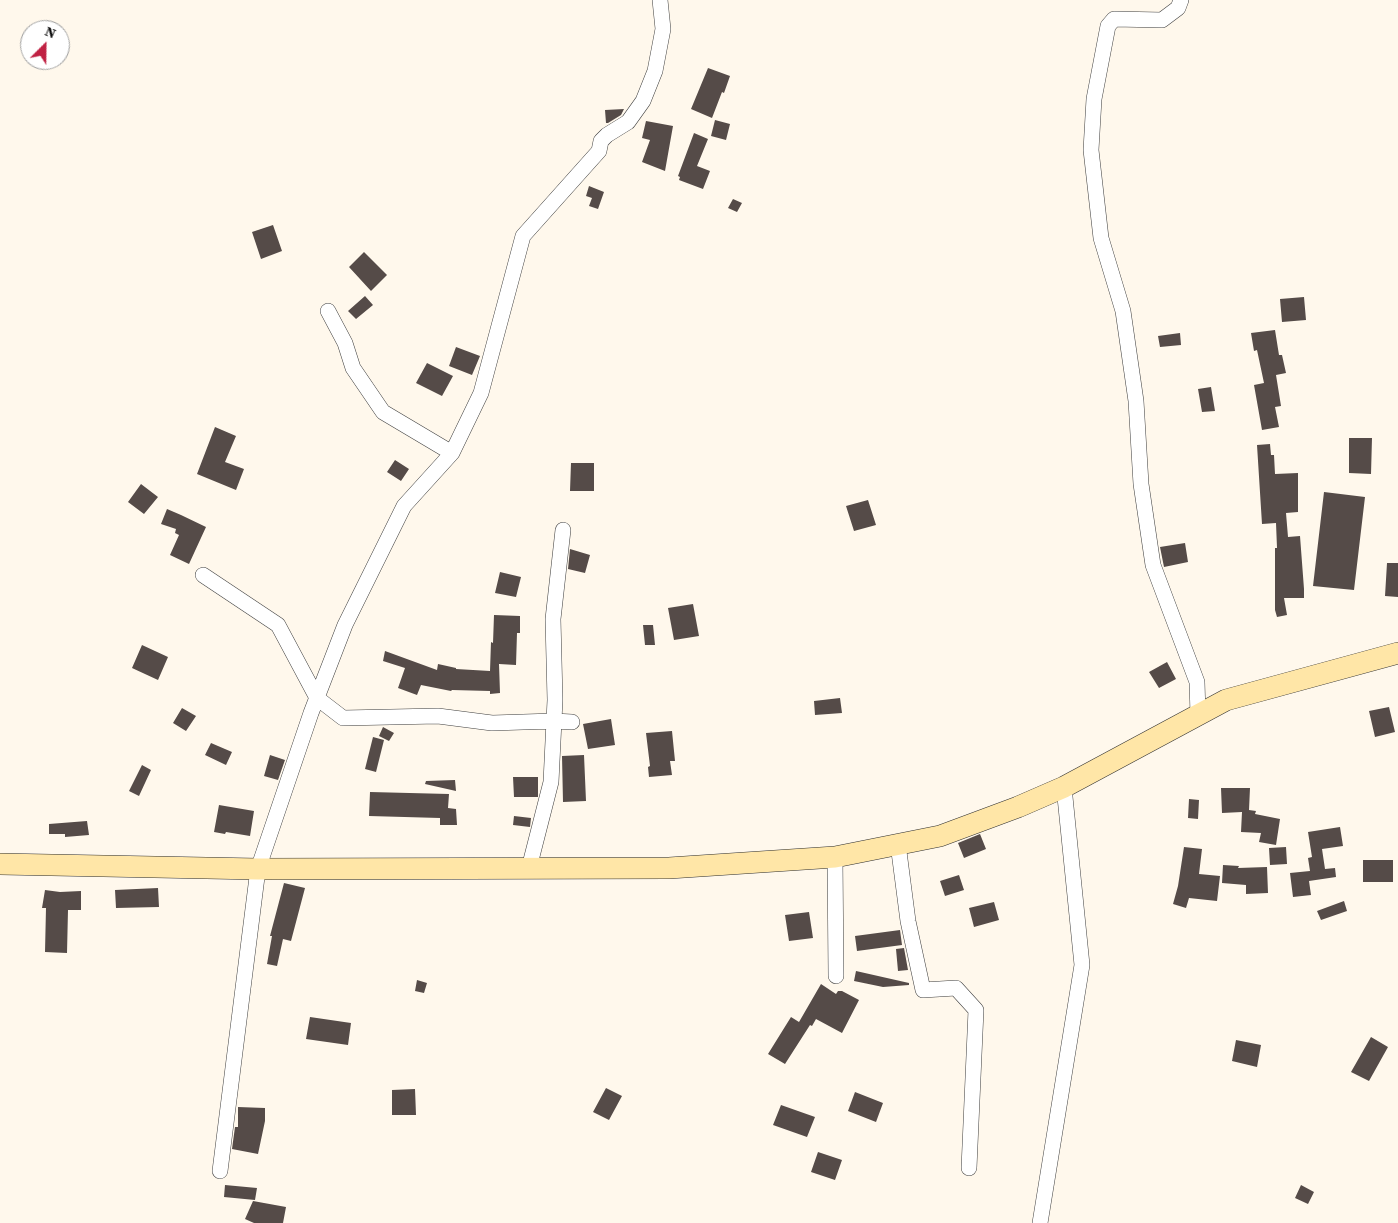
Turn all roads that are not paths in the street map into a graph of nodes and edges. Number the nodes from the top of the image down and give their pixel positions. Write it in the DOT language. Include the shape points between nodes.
graph roads {
  1 [pos="660,0"];
  2 [pos="1181,0"];
  3 [pos="328,310"];
  4 [pos="452,453"];
  5 [pos="563,530"];
  6 [pos="203,575"];
  7 [pos="1398,653"];
  8 [pos="317,698"];
  9 [pos="1198,715"];
  10 [pos="554,721"];
  11 [pos="572,722"];
  12 [pos="1064,787"];
  13 [pos="898,844"];
  14 [pos="835,857"];
  15 [pos="0,864"];
  16 [pos="528,868"];
  17 [pos="258,869"];
  18 [pos="836,976"];
  19 [pos="969,1168"];
  20 [pos="220,1171"];
  21 [pos="1040,1223"];
  1 -- 4 [label="street" via="663,28 655,71 643,101 628,122 601,141 599,151 523,236 481,393"];
  2 -- 9 [label="street" via="1178,8 1162,20 1114,19 1108,26 1094,100 1091,150 1102,238 1123,311 1153,565 1197,682"];
  3 -- 4 [label="street" via="345,343 352,368 382,412"];
  4 -- 8 [label="street" via="404,506 345,625"];
  5 -- 10 [label="street" via="553,619"];
  6 -- 8 [label="street" via="278,624"];
  7 -- 9 [label="main road" via="1226,700"];
  8 -- 10 [label="street" via="343,718 438,716 492,723"];
  8 -- 17 [label="street"];
  9 -- 12 [label="main road"];
  10 -- 11 [label="street"];
  10 -- 16 [label="street" via="551,782"];
  12 -- 13 [label="main road" via="940,836"];
  12 -- 21 [label="street" via="1082,965"];
  13 -- 14 [label="main road"];
  13 -- 19 [label="street" via="908,921 923,990 956,988 976,1010"];
  14 -- 16 [label="main road" via="669,868"];
  14 -- 18 [label="street"];
  15 -- 17 [label="main road"];
  16 -- 17 [label="main road"];
  17 -- 20 [label="street"];
}
